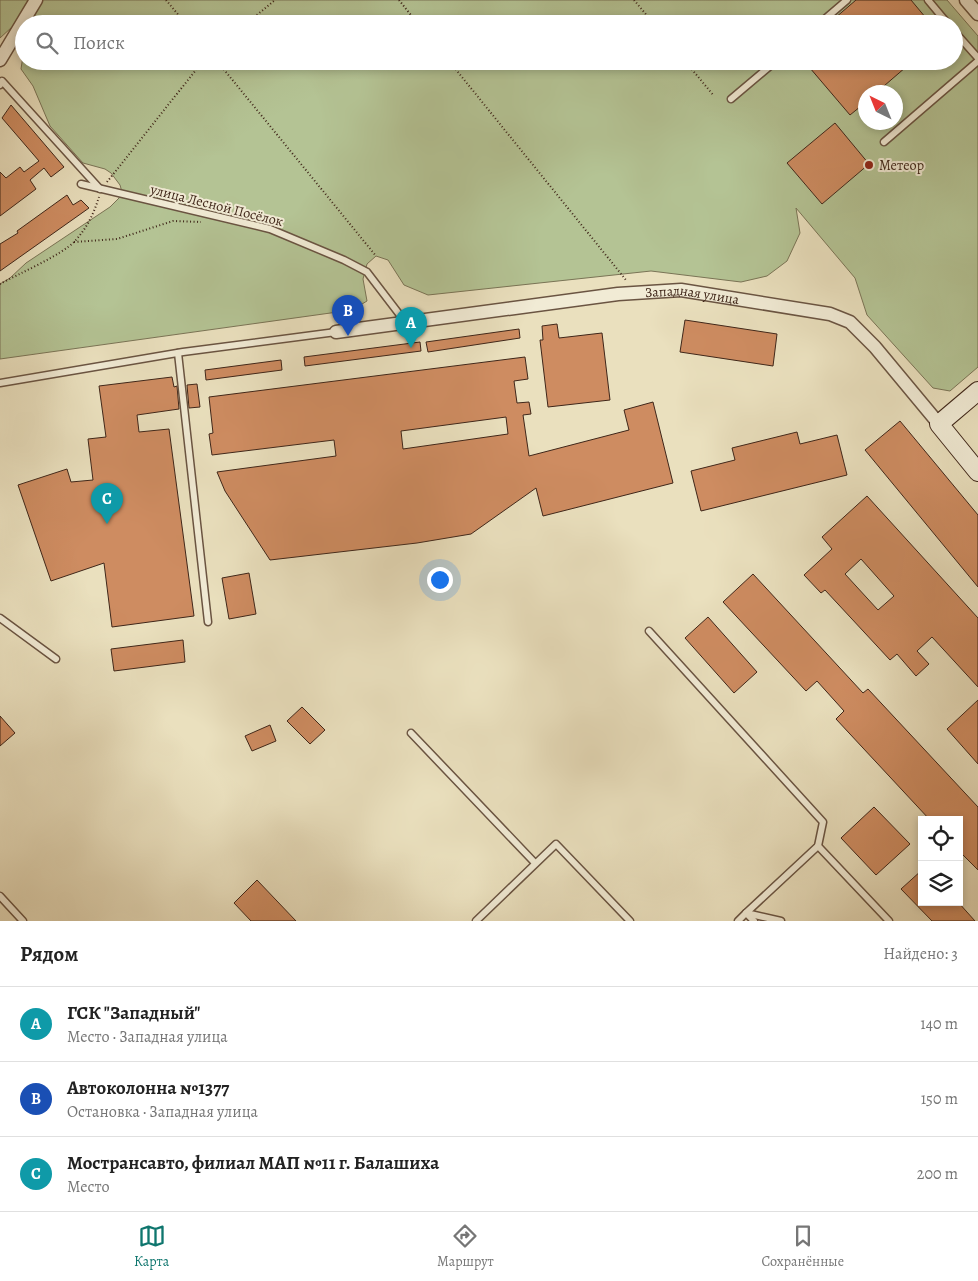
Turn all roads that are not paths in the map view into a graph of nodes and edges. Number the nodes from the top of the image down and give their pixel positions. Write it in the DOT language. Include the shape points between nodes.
graph roads {
  1 [pos="36,0"];
  2 [pos="847,0"];
  3 [pos="928,0"];
  4 [pos="966,0"];
  5 [pos="978,14"];
  6 [pos="27,15"];
  7 [pos="830,15"];
  8 [pos="940,15"];
  9 [pos="15,35"];
  10 [pos="963,42"];
  11 [pos="0,60"];
  12 [pos="978,60"];
  13 [pos="765,70"];
  14 [pos="1,81"];
  15 [pos="731,99"];
  16 [pos="884,142"];
  17 [pos="81,184"];
  18 [pos="101,190"];
  19 [pos="406,323"];
  20 [pos="336,332"];
  21 [pos="178,353"];
  22 [pos="0,383"];
  23 [pos="978,391"];
  24 [pos="939,424"];
  25 [pos="978,472"];
  26 [pos="0,618"];
  27 [pos="208,622"];
  28 [pos="649,631"];
  29 [pos="56,659"];
  30 [pos="411,733"];
  31 [pos="818,846"];
  32 [pos="535,863"];
  33 [pos="0,896"];
  34 [pos="746,913"];
  35 [pos="23,921"];
  36 [pos="476,921"];
  37 [pos="630,921"];
  38 [pos="738,921"];
  39 [pos="754,921"];
  40 [pos="781,921"];
  41 [pos="889,921"];
  1 -- 6 [label="street"];
  2 -- 7 [label="lane"];
  3 -- 8 [label="lane"];
  4 -- 5 [label="street"];
  9 -- 11 [label="street"];
  10 -- 12 [label="lane"];
  12 -- 16 [label="lane"];
  13 -- 15 [label="lane"];
  14 -- 18 [label="lane"];
  17 -- 18 [label="lane, улица Лесной Посёлок"];
  18 -- 19 [label="lane, улица Лесной Посёлок" via="270,229 344,260 367,272"];
  19 -- 20 [label="street, Западная улица"];
  19 -- 24 [label="street, Западная улица" via="618,294 681,290 830,314 850,322 875,347"];
  20 -- 21 [label="lane"];
  21 -- 22 [label="lane"];
  21 -- 27 [label="lane"];
  23 -- 24 [label="street"];
  24 -- 25 [label="street, Западная улица"];
  26 -- 29 [label="lane"];
  28 -- 31 [label="lane" via="823,822"];
  30 -- 32 [label="lane"];
  31 -- 34 [label="lane"];
  31 -- 41 [label="lane"];
  32 -- 36 [label="lane"];
  32 -- 37 [label="lane" via="556,844"];
  33 -- 35 [label="lane"];
  34 -- 38 [label="lane"];
  34 -- 39 [label="lane"];
  34 -- 40 [label="lane"];
}
